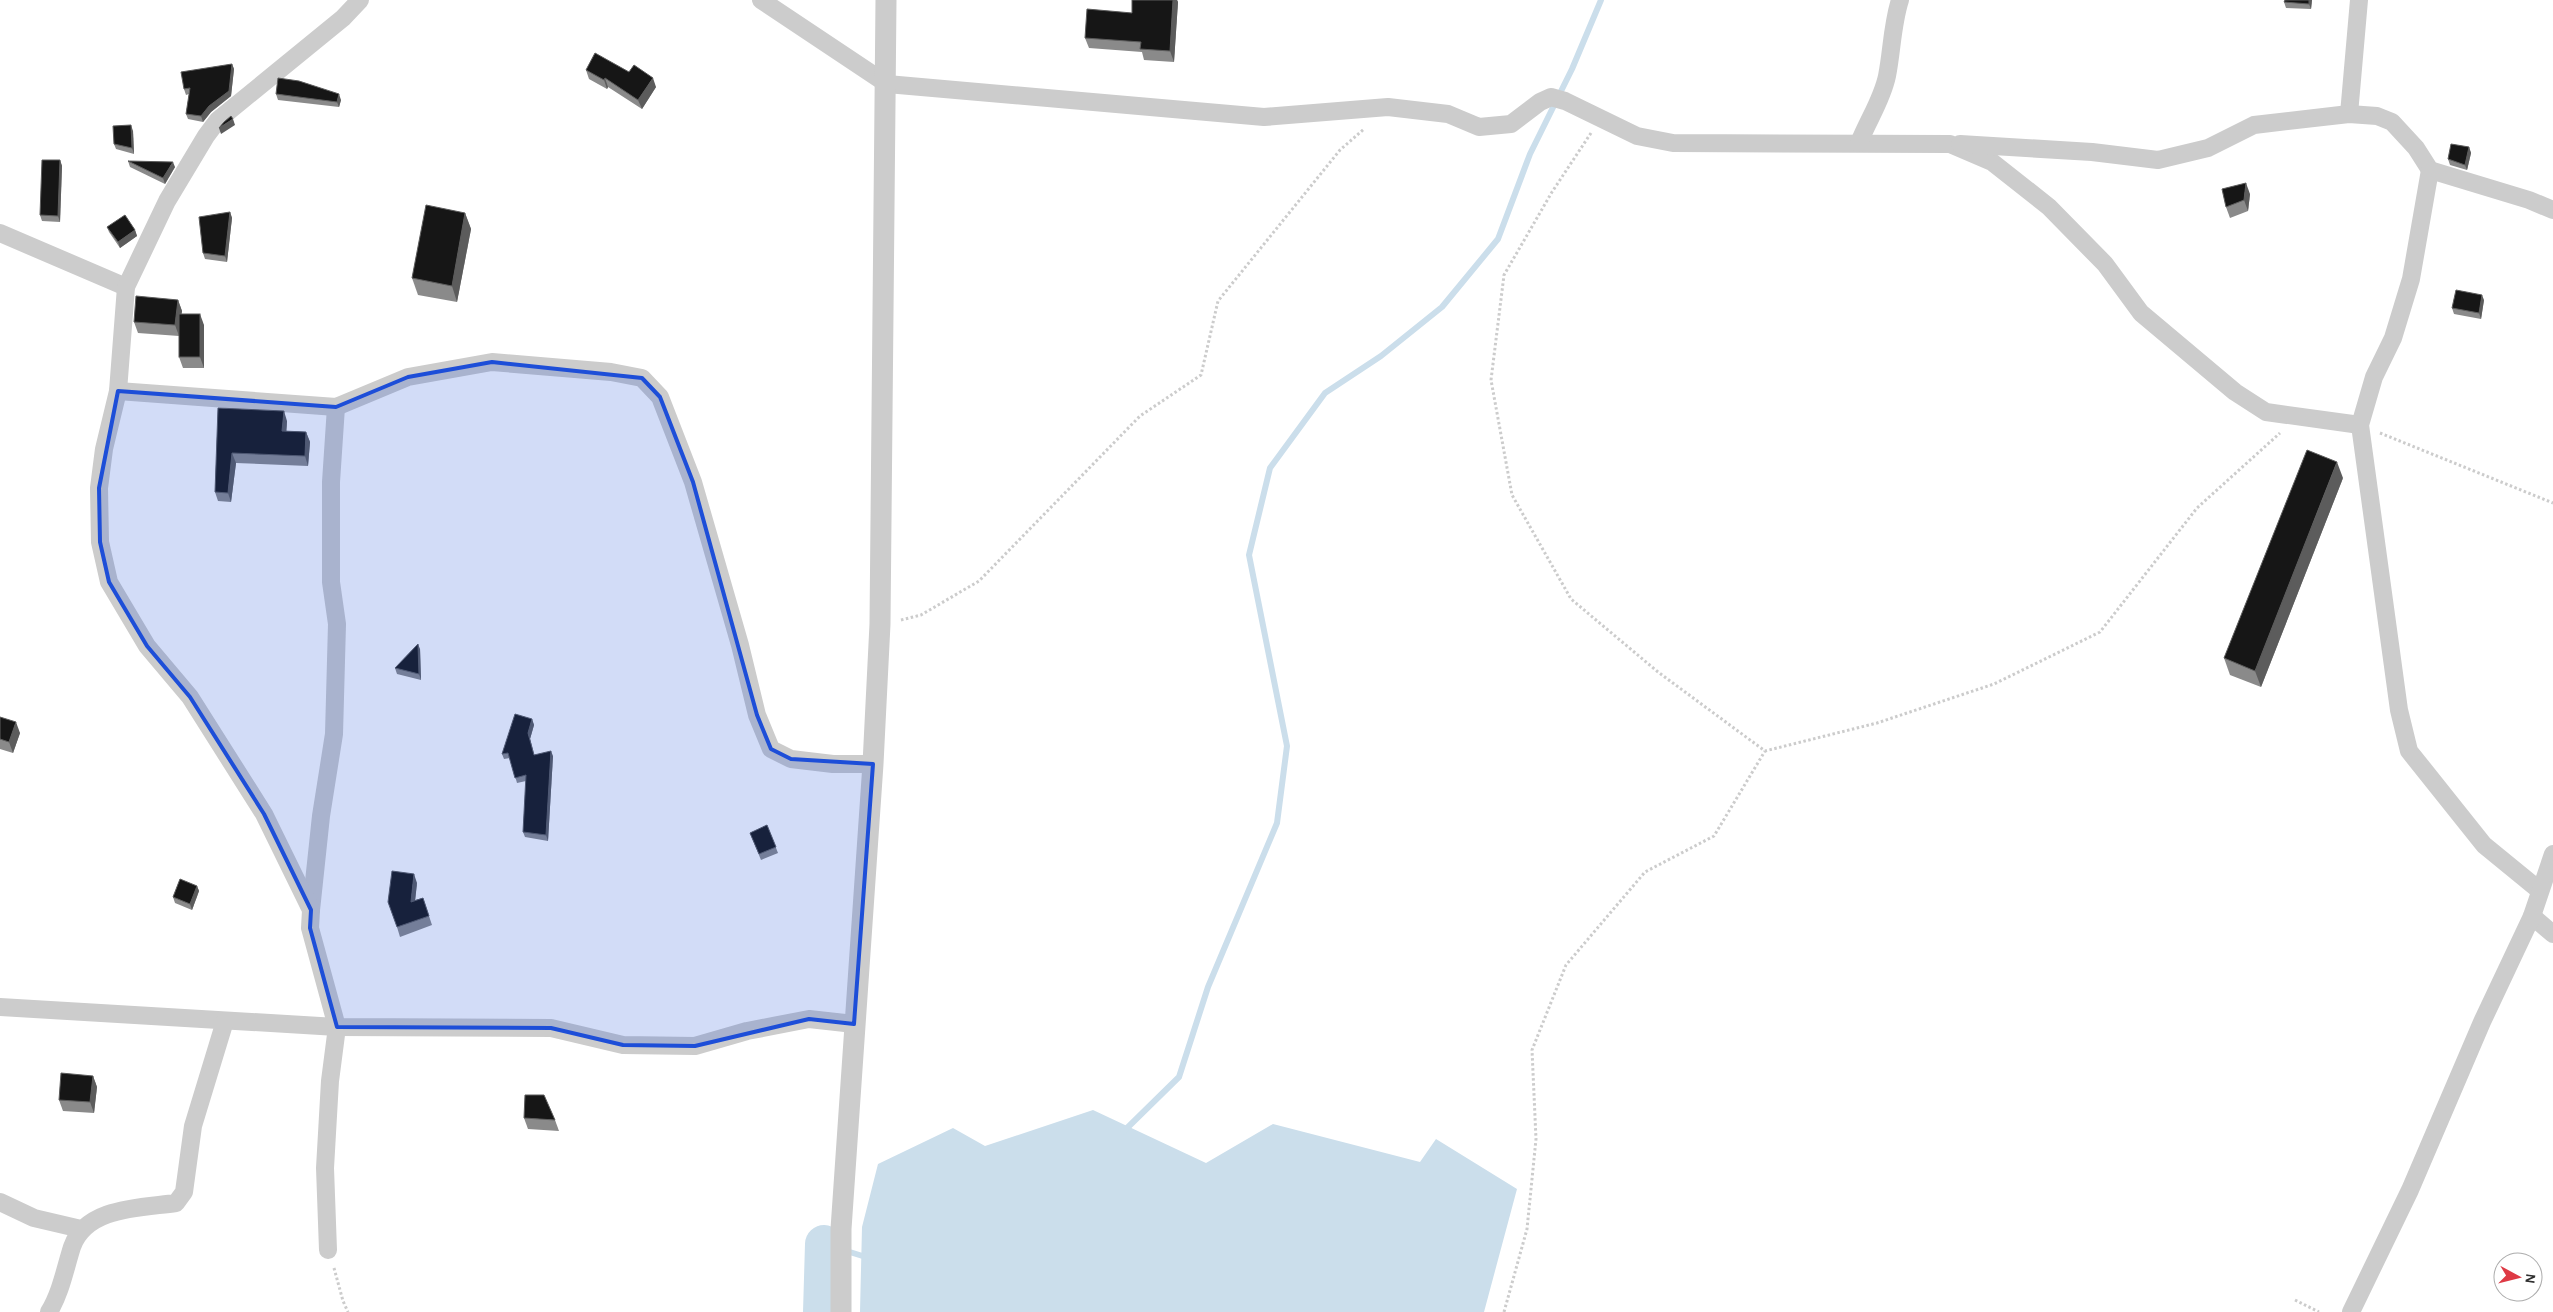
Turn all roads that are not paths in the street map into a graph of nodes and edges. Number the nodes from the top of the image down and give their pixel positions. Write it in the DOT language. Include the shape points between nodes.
graph roads {
  1 [pos="360,0"];
  2 [pos="761,0"];
  3 [pos="886,0"];
  4 [pos="1900,0"];
  5 [pos="2359,0"];
  6 [pos="886,84"];
  7 [pos="2349,114"];
  8 [pos="1859,144"];
  9 [pos="1950,144"];
  10 [pos="2430,170"];
  11 [pos="2553,210"];
  12 [pos="0,233"];
  13 [pos="126,287"];
  14 [pos="118,391"];
  15 [pos="336,407"];
  16 [pos="2360,425"];
  17 [pos="873,764"];
  18 [pos="2553,854"];
  19 [pos="2539,890"];
  20 [pos="311,910"];
  21 [pos="2532,916"];
  22 [pos="2553,934"];
  23 [pos="0,1007"];
  24 [pos="225,1021"];
  25 [pos="854,1024"];
  26 [pos="337,1026"];
  27 [pos="0,1202"];
  28 [pos="81,1229"];
  29 [pos="328,1250"];
  30 [pos="48,1312"];
  31 [pos="840,1312"];
  32 [pos="2351,1312"];
  1 -- 13 [label="street" via="343,18 218,120 167,201"];
  2 -- 6 [label="street"];
  3 -- 6 [label="street"];
  4 -- 8 [label="street" via="1887,77"];
  5 -- 7 [label="street"];
  6 -- 8 [label="street" via="1264,117 1388,107 1448,114 1479,127 1511,124 1551,97 1637,136 1673,143"];
  6 -- 17 [label="street" via="880,624"];
  7 -- 9 [label="street" via="2254,126 2208,148 2158,160 2092,152"];
  7 -- 10 [label="street" via="2377,116 2392,122 2416,148"];
  8 -- 9 [label="street"];
  9 -- 16 [label="street" via="1992,162 2049,207 2105,264 2141,313 2235,392 2266,412"];
  10 -- 11 [label="street"];
  10 -- 16 [label="street" via="2410,279 2393,338 2374,378"];
  12 -- 13 [label="street"];
  13 -- 14 [label="street"];
  14 -- 15 [label="street"];
  14 -- 20 [label="street" via="104,449 99,488 100,542 109,582 147,646 190,697 264,814"];
  15 -- 17 [label="street" via="408,377 492,362 611,372 642,378 660,397 693,482 757,715 771,749 790,759"];
  15 -- 20 [label="street" via="332,482 332,582 337,624 334,734"];
  16 -- 19 [label="street" via="2399,710 2408,751 2484,845"];
  17 -- 25 [label="street"];
  18 -- 19 [label="street"];
  19 -- 21 [label="street"];
  20 -- 26 [label="street" via="310,928"];
  21 -- 22 [label="street"];
  21 -- 32 [label="street" via="2482,1022 2410,1190"];
  23 -- 24 [label="street"];
  24 -- 26 [label="street"];
  24 -- 28 [label="street" via="193,1126 184,1192 176,1203 102,1215"];
  25 -- 26 [label="street" via="809,1020 747,1031 695,1046 624,1045 551,1028"];
  25 -- 31 [label="street" via="841,1229"];
  26 -- 29 [label="street" via="325,1168"];
  27 -- 28 [label="street" via="34,1218"];
  28 -- 30 [label="street" via="56,1300"];
}
